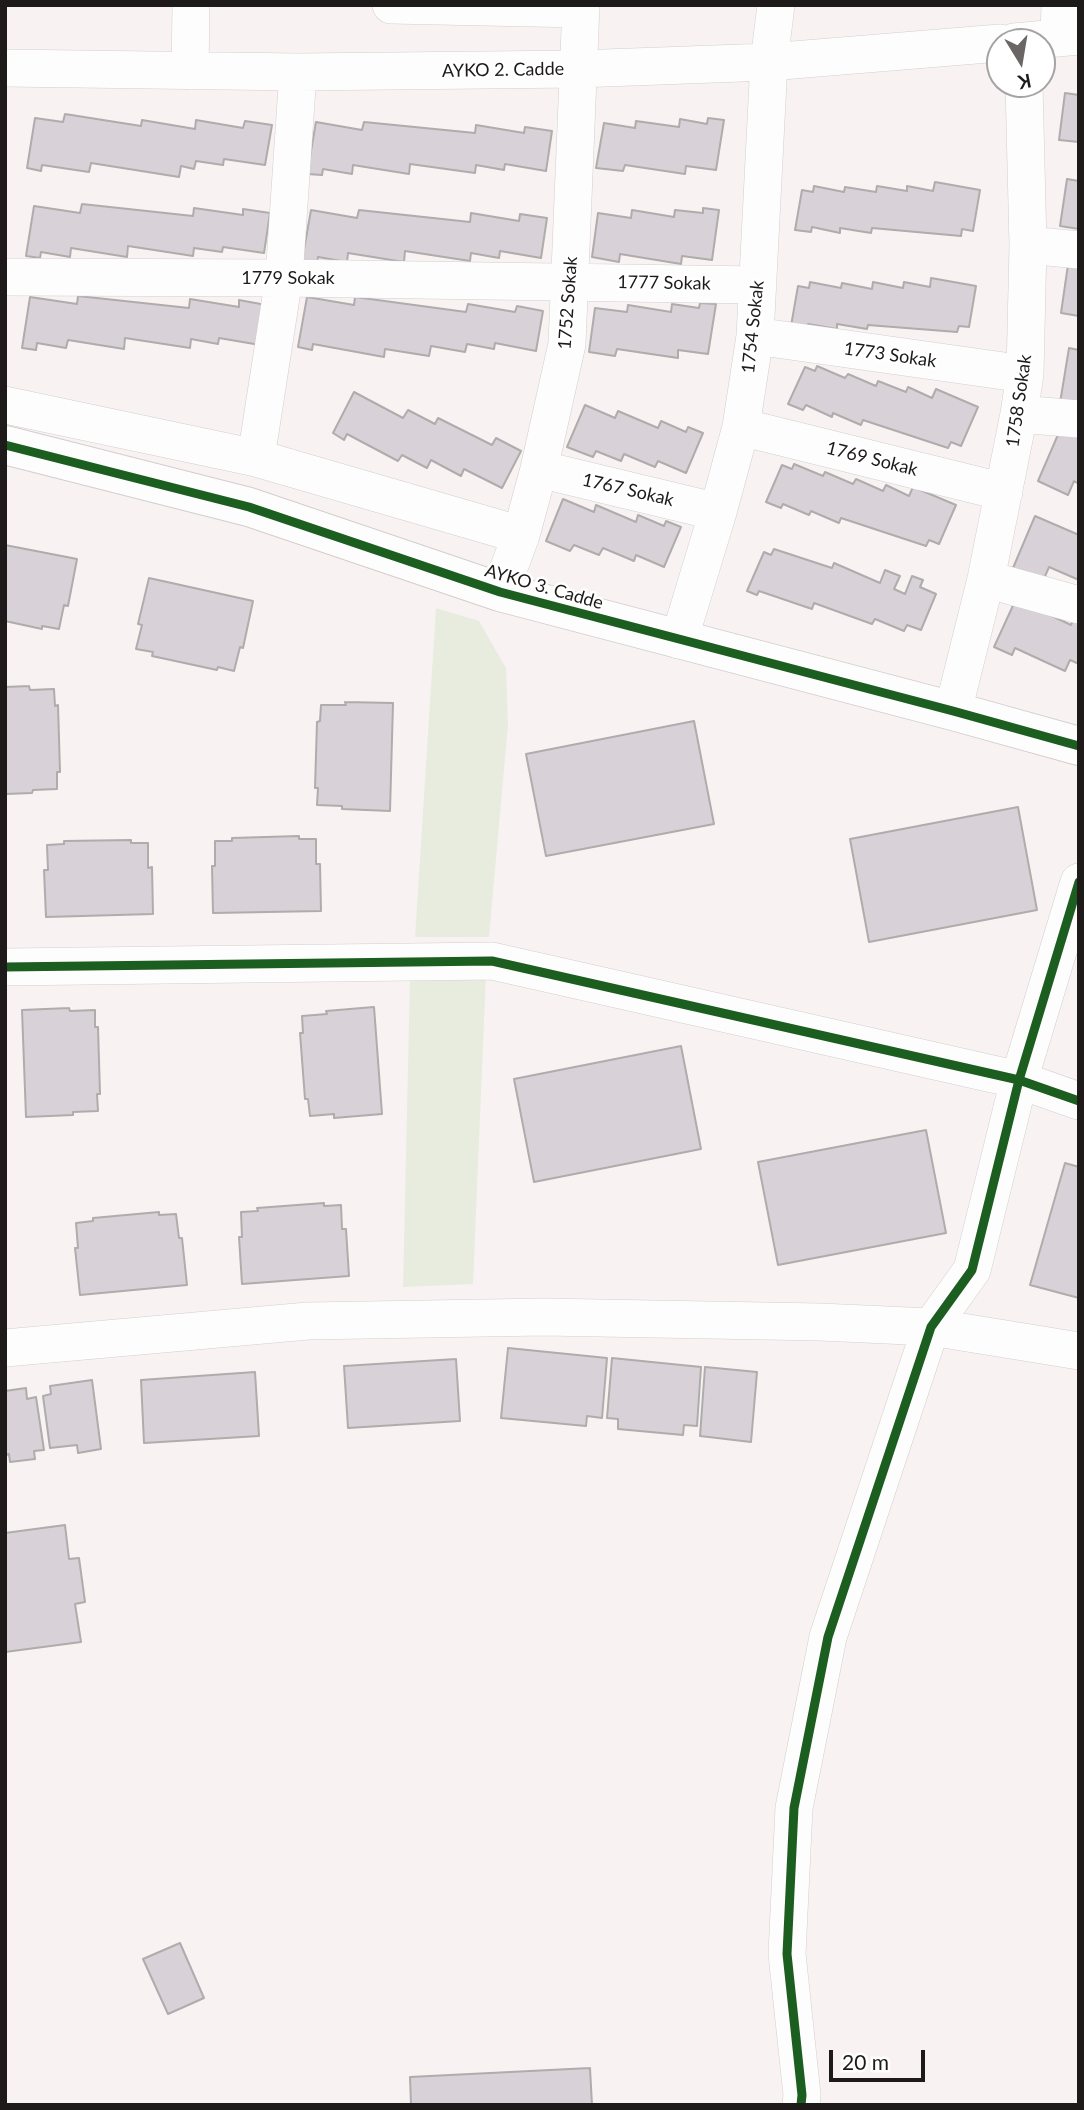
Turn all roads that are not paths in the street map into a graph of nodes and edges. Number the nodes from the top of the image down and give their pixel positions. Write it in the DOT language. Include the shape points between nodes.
graph roads {
  1 [pos="191,5"];
  2 [pos="391,5"];
  3 [pos="776,5"];
  4 [pos="581,7"];
  5 [pos="986,44"];
  6 [pos="769,62"];
  7 [pos="5,68"];
  8 [pos="578,69"];
  9 [pos="190,71"];
  10 [pos="299,72"];
  11 [pos="1024,98"];
  12 [pos="1028,245"];
  13 [pos="1079,250"];
  14 [pos="5,277"];
  15 [pos="284,278"];
  16 [pos="570,281"];
  17 [pos="758,285"];
  18 [pos="755,336"];
  19 [pos="1025,374"];
  20 [pos="5,405"];
  21 [pos="1019,414"];
  22 [pos="1079,419"];
  23 [pos="741,427"];
  24 [pos="5,445"];
  25 [pos="256,458"];
  26 [pos="539,469"];
  27 [pos="1004,492"];
  28 [pos="718,512"];
  29 [pos="521,534"];
  30 [pos="986,579"];
  31 [pos="500,592"];
  32 [pos="1079,605"];
  33 [pos="679,640"];
  34 [pos="953,711"];
  35 [pos="1079,746"];
  36 [pos="1079,882"];
  37 [pos="5,967"];
  38 [pos="1019,1080"];
  39 [pos="1079,1101"];
  40 [pos="931,1327"];
  41 [pos="5,1348"];
  42 [pos="1079,1351"];
  43 [pos="801,2105"];
  1 -- 9 [label="street"];
  2 -- 4 [label="street"];
  3 -- 6 [label="street, 1754 Sokak"];
  4 -- 8 [label="street, 1752 Sokak"];
  5 -- 6 [label="street, AYKO 2. Cadde"];
  6 -- 8 [label="street, AYKO 2. Cadde"];
  6 -- 17 [label="street, 1754 Sokak"];
  7 -- 9 [label="street, AYKO 2. Cadde"];
  8 -- 10 [label="street, AYKO 2. Cadde"];
  8 -- 16 [label="street, 1752 Sokak"];
  9 -- 10 [label="street, AYKO 2. Cadde"];
  10 -- 15 [label="street"];
  11 -- 12 [label="street, 1758 Sokak"];
  12 -- 13 [label="street"];
  12 -- 19 [label="street, 1758 Sokak"];
  14 -- 15 [label="street, 1779 Sokak"];
  15 -- 16 [label="street, 1779 Sokak"];
  15 -- 25 [label="street"];
  16 -- 17 [label="street, 1777 Sokak"];
  16 -- 26 [label="street, 1752 Sokak" via="568,344"];
  17 -- 18 [label="street, 1754 Sokak"];
  18 -- 19 [label="street, 1773 Sokak"];
  18 -- 23 [label="street, 1754 Sokak"];
  19 -- 21 [label="street, 1758 Sokak"];
  20 -- 25 [label="street"];
  21 -- 22 [label="street"];
  21 -- 27 [label="street, 1758 Sokak"];
  23 -- 27 [label="street, 1769 Sokak"];
  23 -- 28 [label="street, 1754 Sokak"];
  24 -- 31 [label="street, AYKO 3. Cadde" via="249,507"];
  25 -- 29 [label="street"];
  26 -- 28 [label="street, 1767 Sokak"];
  26 -- 29 [label="street, 1752 Sokak"];
  27 -- 30 [label="street, 1758 Sokak"];
  28 -- 33 [label="street, 1754 Sokak"];
  29 -- 31 [label="street, 1752 Sokak"];
  30 -- 32 [label="street"];
  30 -- 34 [label="street, 1758 Sokak"];
  31 -- 33 [label="street, AYKO 3. Cadde"];
  33 -- 34 [label="street, AYKO 3. Cadde"];
  34 -- 35 [label="street, AYKO 3. Cadde"];
  36 -- 38 [label="street"];
  37 -- 38 [label="street" via="492,961"];
  38 -- 39 [label="street"];
  38 -- 40 [label="street" via="972,1270"];
  40 -- 41 [label="street" via="544,1317 308,1321"];
  40 -- 42 [label="street"];
  40 -- 43 [label="street" via="828,1637 794,1808 787,1954"];
}
